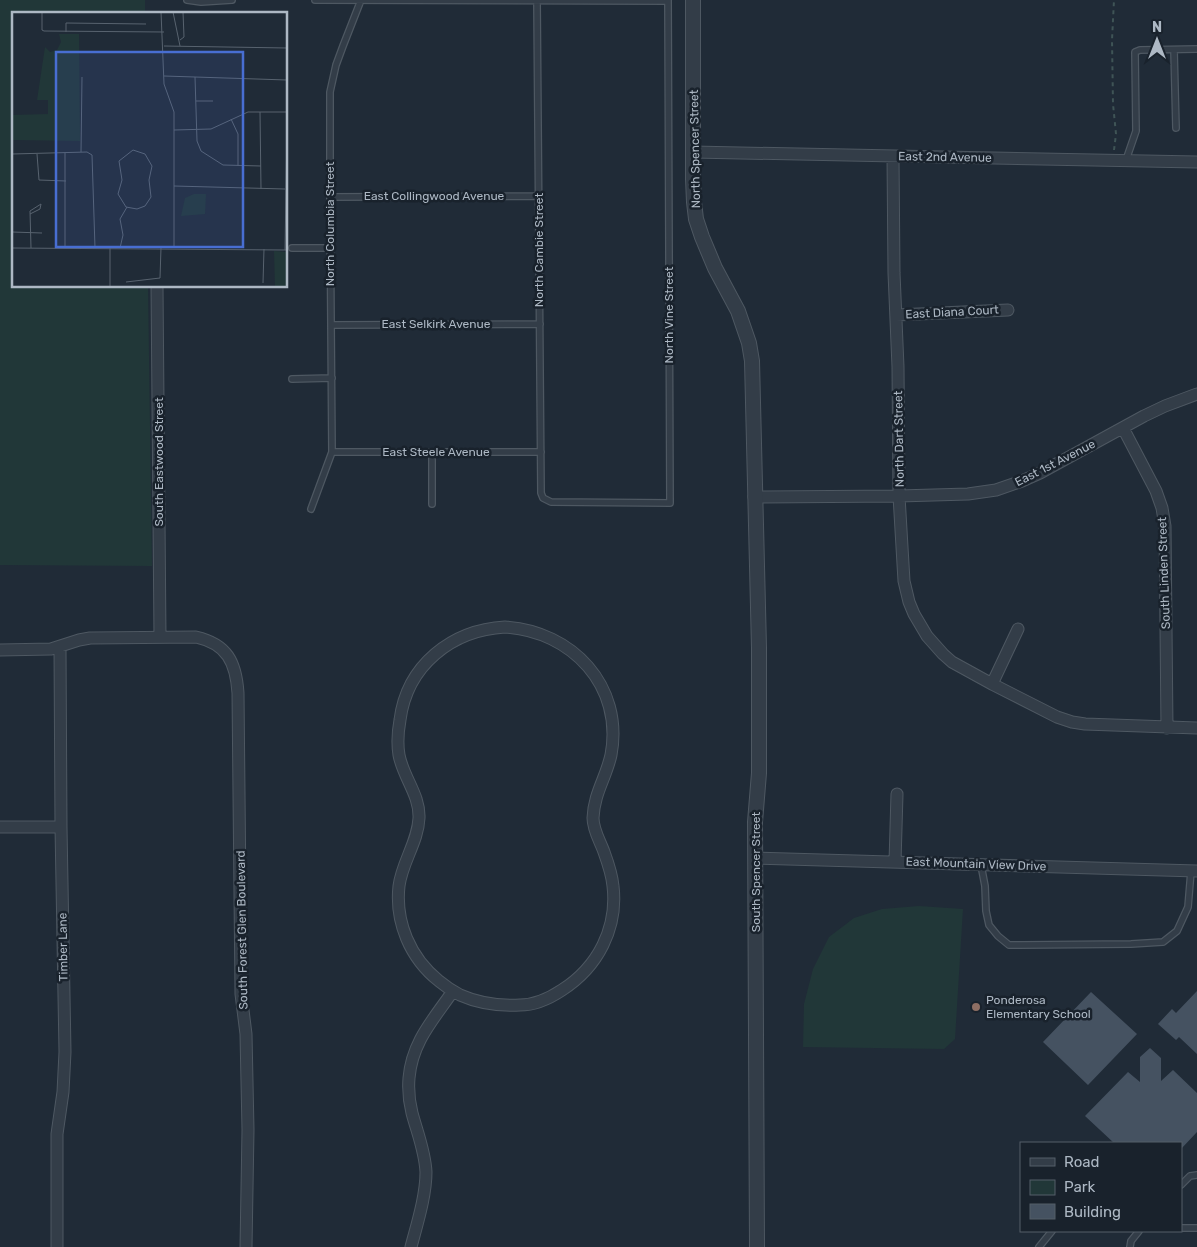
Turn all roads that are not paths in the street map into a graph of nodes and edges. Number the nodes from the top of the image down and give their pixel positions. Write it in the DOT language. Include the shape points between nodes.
graph roads {
  1 [pos="187,0"];
  2 [pos="232,0"];
  3 [pos="315,0"];
  4 [pos="361,0"];
  5 [pos="693,0"];
  6 [pos="537,1"];
  7 [pos="668,1"];
  8 [pos="1174,50"];
  9 [pos="1197,50"];
  10 [pos="1176,128"];
  11 [pos="693,152"];
  12 [pos="893,156"];
  13 [pos="1126,160"];
  14 [pos="1197,162"];
  15 [pos="539,196"];
  16 [pos="330,197"];
  17 [pos="292,248"];
  18 [pos="330,248"];
  19 [pos="158,288"];
  20 [pos="1008,310"];
  21 [pos="896,315"];
  22 [pos="540,324"];
  23 [pos="332,325"];
  24 [pos="292,378"];
  25 [pos="332,378"];
  26 [pos="1197,394"];
  27 [pos="1123,428"];
  28 [pos="332,452"];
  29 [pos="432,452"];
  30 [pos="541,452"];
  31 [pos="899,496"];
  32 [pos="754,497"];
  33 [pos="543,498"];
  34 [pos="432,504"];
  35 [pos="311,509"];
  36 [pos="1018,629"];
  37 [pos="160,637"];
  38 [pos="60,647"];
  39 [pos="0,650"];
  40 [pos="992,684"];
  41 [pos="1167,728"];
  42 [pos="1197,728"];
  43 [pos="897,794"];
  44 [pos="0,827"];
  45 [pos="61,827"];
  46 [pos="755,858"];
  47 [pos="895,862"];
  48 [pos="981,864"];
  49 [pos="1194,871"];
  50 [pos="453,991"];
  51 [pos="1197,1175"];
  52 [pos="1182,1184"];
  53 [pos="1182,1228"];
  54 [pos="1197,1228"];
  55 [pos="1051,1232"];
  56 [pos="1138,1232"];
  57 [pos="57,1247"];
  58 [pos="246,1247"];
  59 [pos="411,1247"];
  60 [pos="757,1247"];
  61 [pos="1038,1247"];
  62 [pos="1130,1247"];
  1 -- 2 [label="lane"];
  3 -- 4 [label="lane"];
  4 -- 6 [label="lane"];
  4 -- 16 [label="lane, North Columbia Street" via="330,92"];
  5 -- 11 [label="street, North Spencer Street"];
  6 -- 7 [label="lane"];
  6 -- 15 [label="lane, North Cambie Street"];
  7 -- 33 [label="lane, North Vine Street" via="670,503 554,503"];
  8 -- 9 [label="lane"];
  8 -- 10 [label="lane"];
  8 -- 13 [label="lane" via="1135,52 1136,132"];
  11 -- 12 [label="street, East 2nd Avenue"];
  11 -- 32 [label="street, North Spencer Street" via="696,218 714,268 738,311 749,343 753,380"];
  12 -- 13 [label="street, East 2nd Avenue"];
  12 -- 21 [label="street, North Dart Street"];
  13 -- 14 [label="street, East 2nd Avenue"];
  15 -- 16 [label="lane, East Collingwood Avenue"];
  15 -- 22 [label="lane, North Cambie Street"];
  16 -- 18 [label="lane, North Columbia Street"];
  17 -- 18 [label="lane"];
  18 -- 23 [label="lane, North Columbia Street"];
  19 -- 37 [label="street, South Eastwood Street"];
  20 -- 21 [label="street, East Diana Court"];
  21 -- 31 [label="street, North Dart Street"];
  22 -- 23 [label="lane, East Selkirk Avenue"];
  22 -- 30 [label="lane, North Cambie Street"];
  23 -- 25 [label="lane, North Columbia Street"];
  24 -- 25 [label="lane"];
  25 -- 28 [label="lane, North Columbia Street"];
  26 -- 27 [label="street, East 1st Avenue"];
  27 -- 31 [label="street, East 1st Avenue" via="1040,473 996,490"];
  27 -- 41 [label="street, South Linden Street" via="1156,491 1165,526"];
  28 -- 29 [label="lane, East Steele Avenue"];
  28 -- 35 [label="lane"];
  29 -- 30 [label="lane, East Steele Avenue"];
  29 -- 34 [label="lane"];
  30 -- 33 [label="lane, North Cambie Street"];
  31 -- 32 [label="street, East 1st Avenue"];
  31 -- 40 [label="street, North Dart Street" via="904,580 914,614 943,654"];
  32 -- 46 [label="street, South Spencer Street" via="759,648"];
  36 -- 40 [label="street"];
  37 -- 38 [label="street" via="90,638"];
  37 -- 58 [label="street, South Forest Glen Boulevard" via="196,637 210,642 228,657 237,677 241,994 246,1034 248,1130"];
  38 -- 39 [label="street"];
  38 -- 45 [label="street, Timber Lane"];
  40 -- 41 [label="street, North Dart Street" via="1072,722"];
  41 -- 42 [label="street, North Dart Street"];
  43 -- 47 [label="street"];
  44 -- 45 [label="street"];
  45 -- 57 [label="street, Timber Lane" via="65,1052 57,1134"];
  46 -- 47 [label="street, East Mountain View Drive"];
  46 -- 60 [label="street, South Spencer Street"];
  47 -- 48 [label="street, East Mountain View Drive"];
  48 -- 49 [label="street, East Mountain View Drive"];
  48 -- 49 [label="lane" via="988,925 1009,945 1022,946 1163,942 1177,931 1188,907"];
  50 -- 50 [label="street" via="491,1004 520,1005 554,995 589,967 601,950 613,918 612,875 593,820 595,800 612,746 606,698 591,670 570,649 554,639 528,630 494,628 460,637 442,648 410,684 400,713 399,755 419,813 416,838 401,878 398,900 402,924 413,951 425,968"];
  50 -- 59 [label="street" via="421,1037 410,1069 408,1091 411,1111 422,1146 426,1174"];
  51 -- 52 [label="lane" via="1190,1176"];
  53 -- 54 [label="lane"];
  55 -- 61 [label="lane"];
  56 -- 62 [label="lane"];
}
